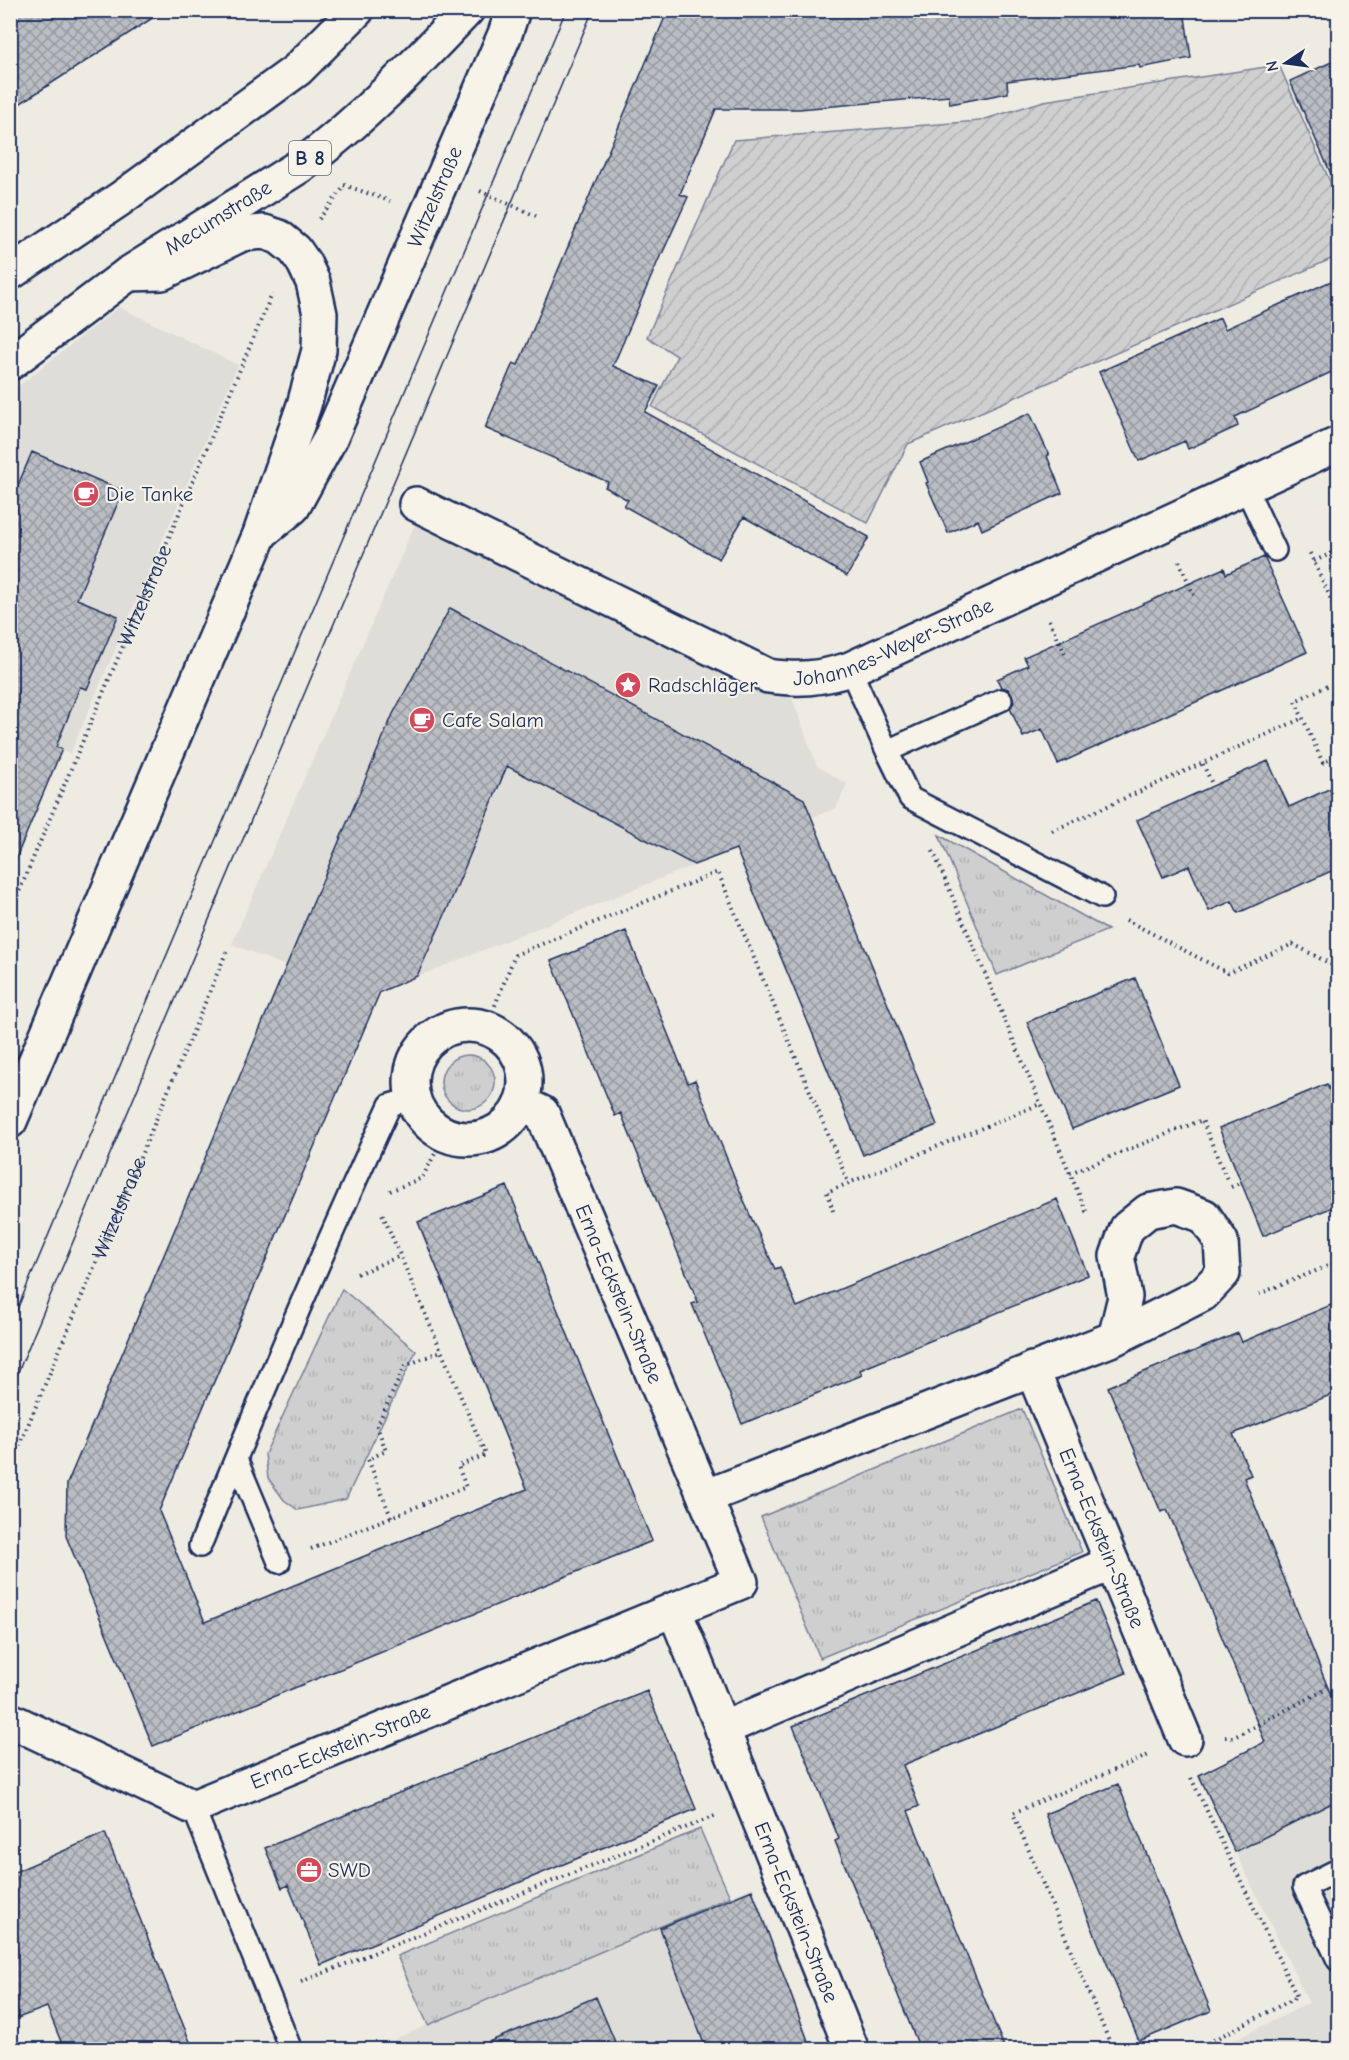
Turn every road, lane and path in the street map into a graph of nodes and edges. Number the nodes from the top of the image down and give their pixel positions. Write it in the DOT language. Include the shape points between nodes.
graph roads {
  1 [pos="357,10"];
  2 [pos="467,10"];
  3 [pos="513,10"];
  4 [pos="473,188"];
  5 [pos="536,216"];
  6 [pos="10,273"];
  7 [pos="128,274"];
  8 [pos="274,289"];
  9 [pos="10,363"];
  10 [pos="1338,444"];
  11 [pos="1245,486"];
  12 [pos="416,504"];
  13 [pos="260,534"];
  14 [pos="1275,550"];
  15 [pos="1337,551"];
  16 [pos="1314,561"];
  17 [pos="850,669"];
  18 [pos="1338,681"];
  19 [pos="1001,700"];
  20 [pos="1303,718"];
  21 [pos="887,751"];
  22 [pos="1337,756"];
  23 [pos="1338,763"];
  24 [pos="1203,764"];
  25 [pos="1213,786"];
  26 [pos="910,798"];
  27 [pos="1010,849"];
  28 [pos="1102,897"];
  29 [pos="10,913"];
  30 [pos="228,948"];
  31 [pos="1338,968"];
  32 [pos="486,1029"];
  33 [pos="414,1098"];
  34 [pos="521,1103"];
  35 [pos="1040,1104"];
  36 [pos="10,1121"];
  37 [pos="445,1135"];
  38 [pos="1070,1173"];
  39 [pos="848,1182"];
  40 [pos="1230,1187"];
  41 [pos="384,1194"];
  42 [pos="379,1208"];
  43 [pos="833,1211"];
  44 [pos="1127,1228"];
  45 [pos="400,1256"];
  46 [pos="1338,1262"];
  47 [pos="357,1274"];
  48 [pos="1203,1294"];
  49 [pos="1115,1338"];
  50 [pos="441,1351"];
  51 [pos="1032,1369"];
  52 [pos="236,1459"];
  53 [pos="10,1468"];
  54 [pos="705,1497"];
  55 [pos="391,1517"];
  56 [pos="201,1546"];
  57 [pos="279,1562"];
  58 [pos="1112,1563"];
  59 [pos="675,1609"];
  60 [pos="1338,1683"];
  61 [pos="10,1720"];
  62 [pos="722,1729"];
  63 [pos="1185,1739"];
  64 [pos="752,1801"];
  65 [pos="193,1807"];
  66 [pos="1338,1869"];
  67 [pos="1338,1960"];
  68 [pos="270,1995"];
  69 [pos="291,2049"];
  70 [pos="852,2049"];
  71 [pos="1113,2049"];
  72 [pos="1194,2049"];
  1 -- 6 [label="street" via="297,70 120,199"];
  2 -- 7 [label="street, Mecumstraße / B 8" via="404,77 328,145"];
  3 -- 13 [label="street, Witzelstraße" via="331,437 293,507"];
  4 -- 5 [label="path"];
  7 -- 9 [label="street, Mecumstraße / B 8"];
  7 -- 13 [label="street, Witzelstraße" via="162,273 242,234 264,232 279,237 304,263 320,314 319,350"];
  8 -- 29 [label="path, Witzelstraße"];
  10 -- 11 [label="street, Johannes-Weyer-Straße"];
  11 -- 14 [label="lane"];
  11 -- 17 [label="street, Johannes-Weyer-Straße"];
  12 -- 17 [label="street, Johannes-Weyer-Straße" via="768,676 824,677"];
  13 -- 36 [label="street, Witzelstraße"];
  15 -- 16 [label="path"];
  17 -- 21 [label="lane"];
  18 -- 20 [label="path" via="1295,701"];
  19 -- 21 [label="lane"];
  20 -- 22 [label="path" via="1323,763"];
  20 -- 24 [label="path"];
  21 -- 26 [label="lane"];
  22 -- 23 [label="path"];
  24 -- 25 [label="path"];
  24 -- 27 [label="path"];
  26 -- 27 [label="lane"];
  26 -- 35 [label="path"];
  27 -- 28 [label="lane"];
  28 -- 31 [label="path" via="1121,918 1228,973 1293,944"];
  30 -- 53 [label="path, Witzelstraße"];
  32 -- 33 [label="street" via="476,1025 455,1026 437,1034 422,1048 413,1067"];
  32 -- 34 [label="street" via="508,1041 519,1056 525,1073"];
  32 -- 39 [label="path" via="515,956 718,872"];
  33 -- 37 [label="street" via="428,1123"];
  33 -- 52 [label="lane" via="390,1105"];
  34 -- 37 [label="street" via="503,1128 485,1137 465,1140"];
  34 -- 54 [label="street, Erna-Eckstein-Straße" via="542,1113"];
  35 -- 38 [label="path"];
  35 -- 39 [label="path"];
  37 -- 41 [label="path" via="422,1178"];
  38 -- 40 [label="path" via="1202,1120"];
  38 -- 44 [label="path" via="1086,1210"];
  39 -- 43 [label="path" via="826,1192"];
  42 -- 45 [label="path"];
  44 -- 48 [label="street" via="1148,1211 1176,1206 1204,1216 1221,1241 1223,1273"];
  44 -- 49 [label="street" via="1117,1256 1125,1297"];
  45 -- 47 [label="path"];
  45 -- 50 [label="path"];
  46 -- 48 [label="path" via="1232,1305"];
  48 -- 49 [label="street"];
  49 -- 51 [label="street"];
  50 -- 55 [label="path" via="405,1366 377,1426 386,1451 368,1459"];
  50 -- 55 [label="path" via="486,1455 458,1466 466,1487"];
  51 -- 54 [label="street"];
  51 -- 58 [label="street, Erna-Eckstein-Straße"];
  52 -- 56 [label="lane"];
  52 -- 57 [label="lane"];
  54 -- 59 [label="street, Erna-Eckstein-Straße" via="741,1582"];
  55 -- 57 [label="path"];
  58 -- 62 [label="street"];
  58 -- 63 [label="street, Erna-Eckstein-Straße"];
  59 -- 62 [label="street, Erna-Eckstein-Straße"];
  59 -- 65 [label="street, Erna-Eckstein-Straße"];
  60 -- 63 [label="path" via="1234,1737"];
  61 -- 65 [label="street"];
  62 -- 64 [label="street, Erna-Eckstein-Straße"];
  63 -- 71 [label="path" via="1013,1814"];
  63 -- 72 [label="path" via="1187,1770 1297,1997"];
  64 -- 68 [label="path"];
  64 -- 70 [label="street, Erna-Eckstein-Straße"];
  65 -- 68 [label="lane"];
  66 -- 67 [label="lane" via="1304,1887"];
  68 -- 69 [label="lane"];
}
